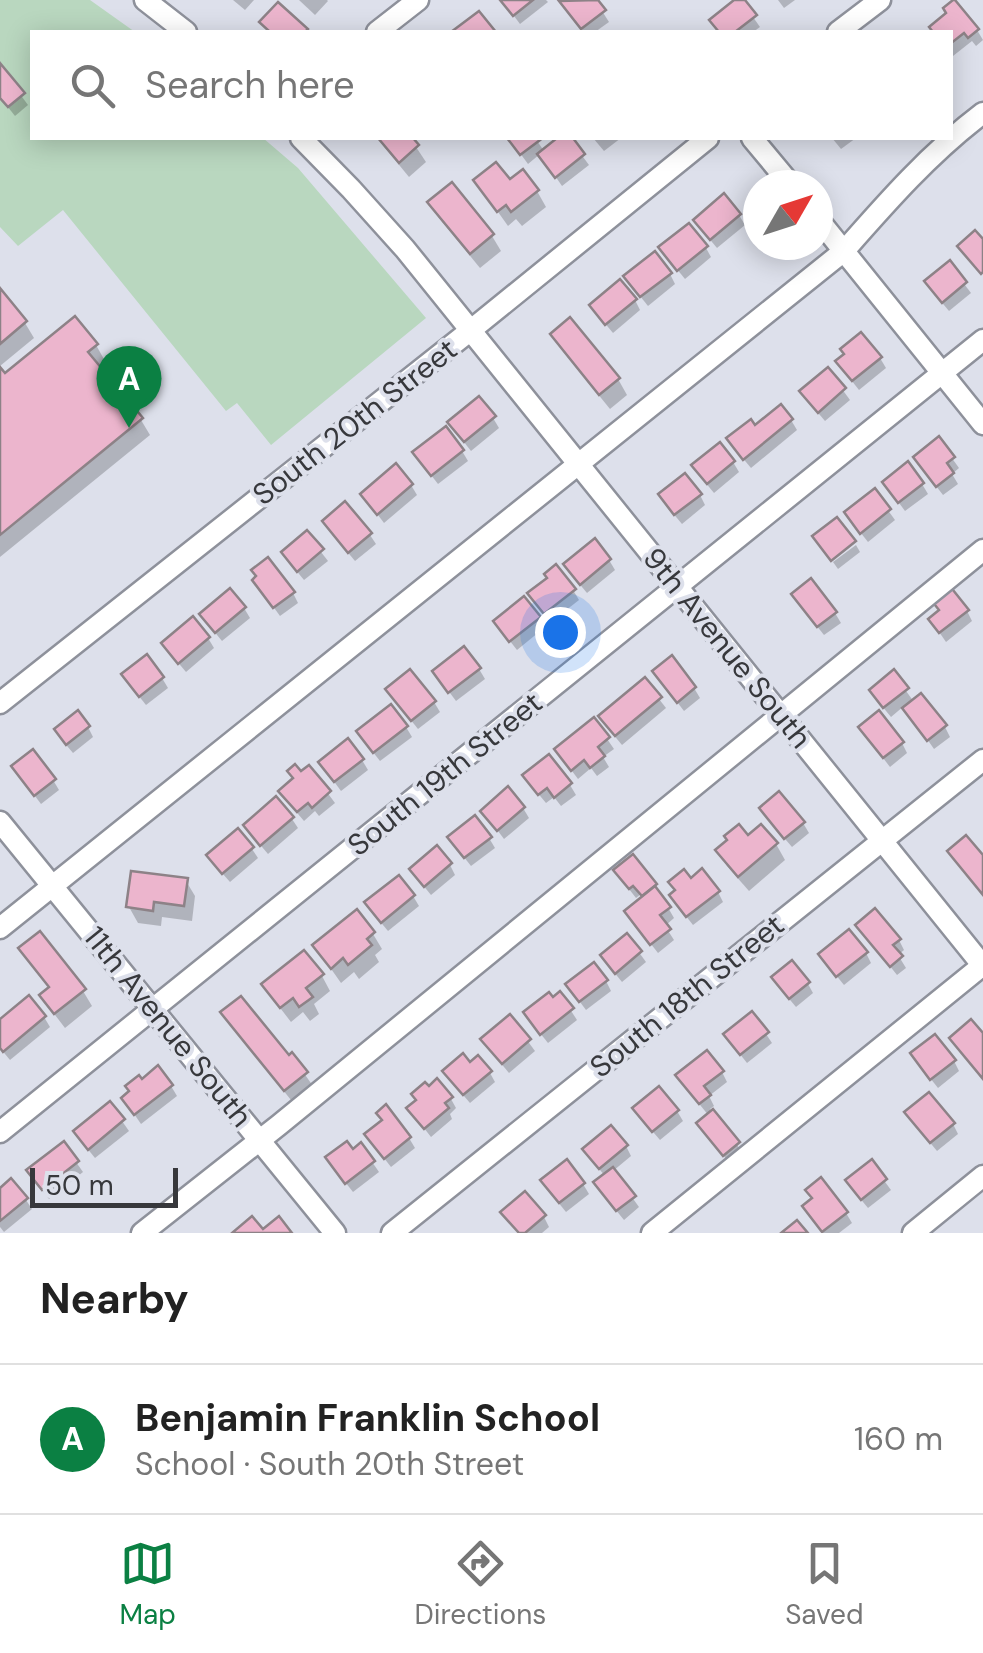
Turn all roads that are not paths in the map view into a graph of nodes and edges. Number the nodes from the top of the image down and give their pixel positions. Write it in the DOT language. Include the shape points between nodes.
graph roads {
  1 [pos="145,0"];
  2 [pos="418,0"];
  3 [pos="869,3"];
  4 [pos="183,30"];
  5 [pos="380,30"];
  6 [pos="840,30"];
  7 [pos="983,113"];
  8 [pos="953,137"];
  9 [pos="303,140"];
  10 [pos="706,140"];
  11 [pos="754,140"];
  12 [pos="950,140"];
  13 [pos="778,170"];
  14 [pos="833,237"];
  15 [pos="844,251"];
  16 [pos="471,330"];
  17 [pos="983,340"];
  18 [pos="943,374"];
  19 [pos="983,424"];
  20 [pos="578,464"];
  21 [pos="983,550"];
  22 [pos="678,588"];
  23 [pos="0,703"];
  24 [pos="781,716"];
  25 [pos="983,760"];
  26 [pos="0,822"];
  27 [pos="882,840"];
  28 [pos="53,885"];
  29 [pos="0,928"];
  30 [pos="983,965"];
  31 [pos="154,1009"];
  32 [pos="0,1132"];
  33 [pos="260,1140"];
  34 [pos="983,1176"];
  35 [pos="142,1233"];
  36 [pos="335,1233"];
  37 [pos="392,1233"];
  38 [pos="652,1233"];
  39 [pos="912,1233"];
  1 -- 4 [label="street"];
  2 -- 5 [label="street"];
  3 -- 6 [label="street"];
  7 -- 8 [label="street"];
  9 -- 16 [label="street, 9th Avenue South"];
  10 -- 16 [label="street, South 20th Street"];
  11 -- 13 [label="street"];
  12 -- 15 [label="street"];
  14 -- 15 [label="street"];
  15 -- 18 [label="street"];
  15 -- 20 [label="street"];
  16 -- 20 [label="street, 9th Avenue South"];
  16 -- 23 [label="street, South 20th Street"];
  17 -- 18 [label="street, South 19th Street"];
  18 -- 19 [label="street"];
  18 -- 22 [label="street, South 19th Street"];
  20 -- 22 [label="street, 9th Avenue South"];
  20 -- 28 [label="street"];
  21 -- 24 [label="street"];
  22 -- 24 [label="street, 9th Avenue South"];
  22 -- 31 [label="street, South 19th Street"];
  24 -- 27 [label="street, 9th Avenue South"];
  24 -- 33 [label="street"];
  25 -- 27 [label="street, South 18th Street"];
  26 -- 28 [label="street, 11th Avenue South"];
  27 -- 30 [label="street, 9th Avenue South"];
  27 -- 37 [label="street, South 18th Street"];
  28 -- 29 [label="street"];
  28 -- 31 [label="street, 11th Avenue South"];
  30 -- 38 [label="street"];
  31 -- 32 [label="street, South 19th Street"];
  31 -- 33 [label="street, 11th Avenue South"];
  33 -- 35 [label="street"];
  33 -- 36 [label="street, 11th Avenue South"];
  34 -- 39 [label="street"];
}
